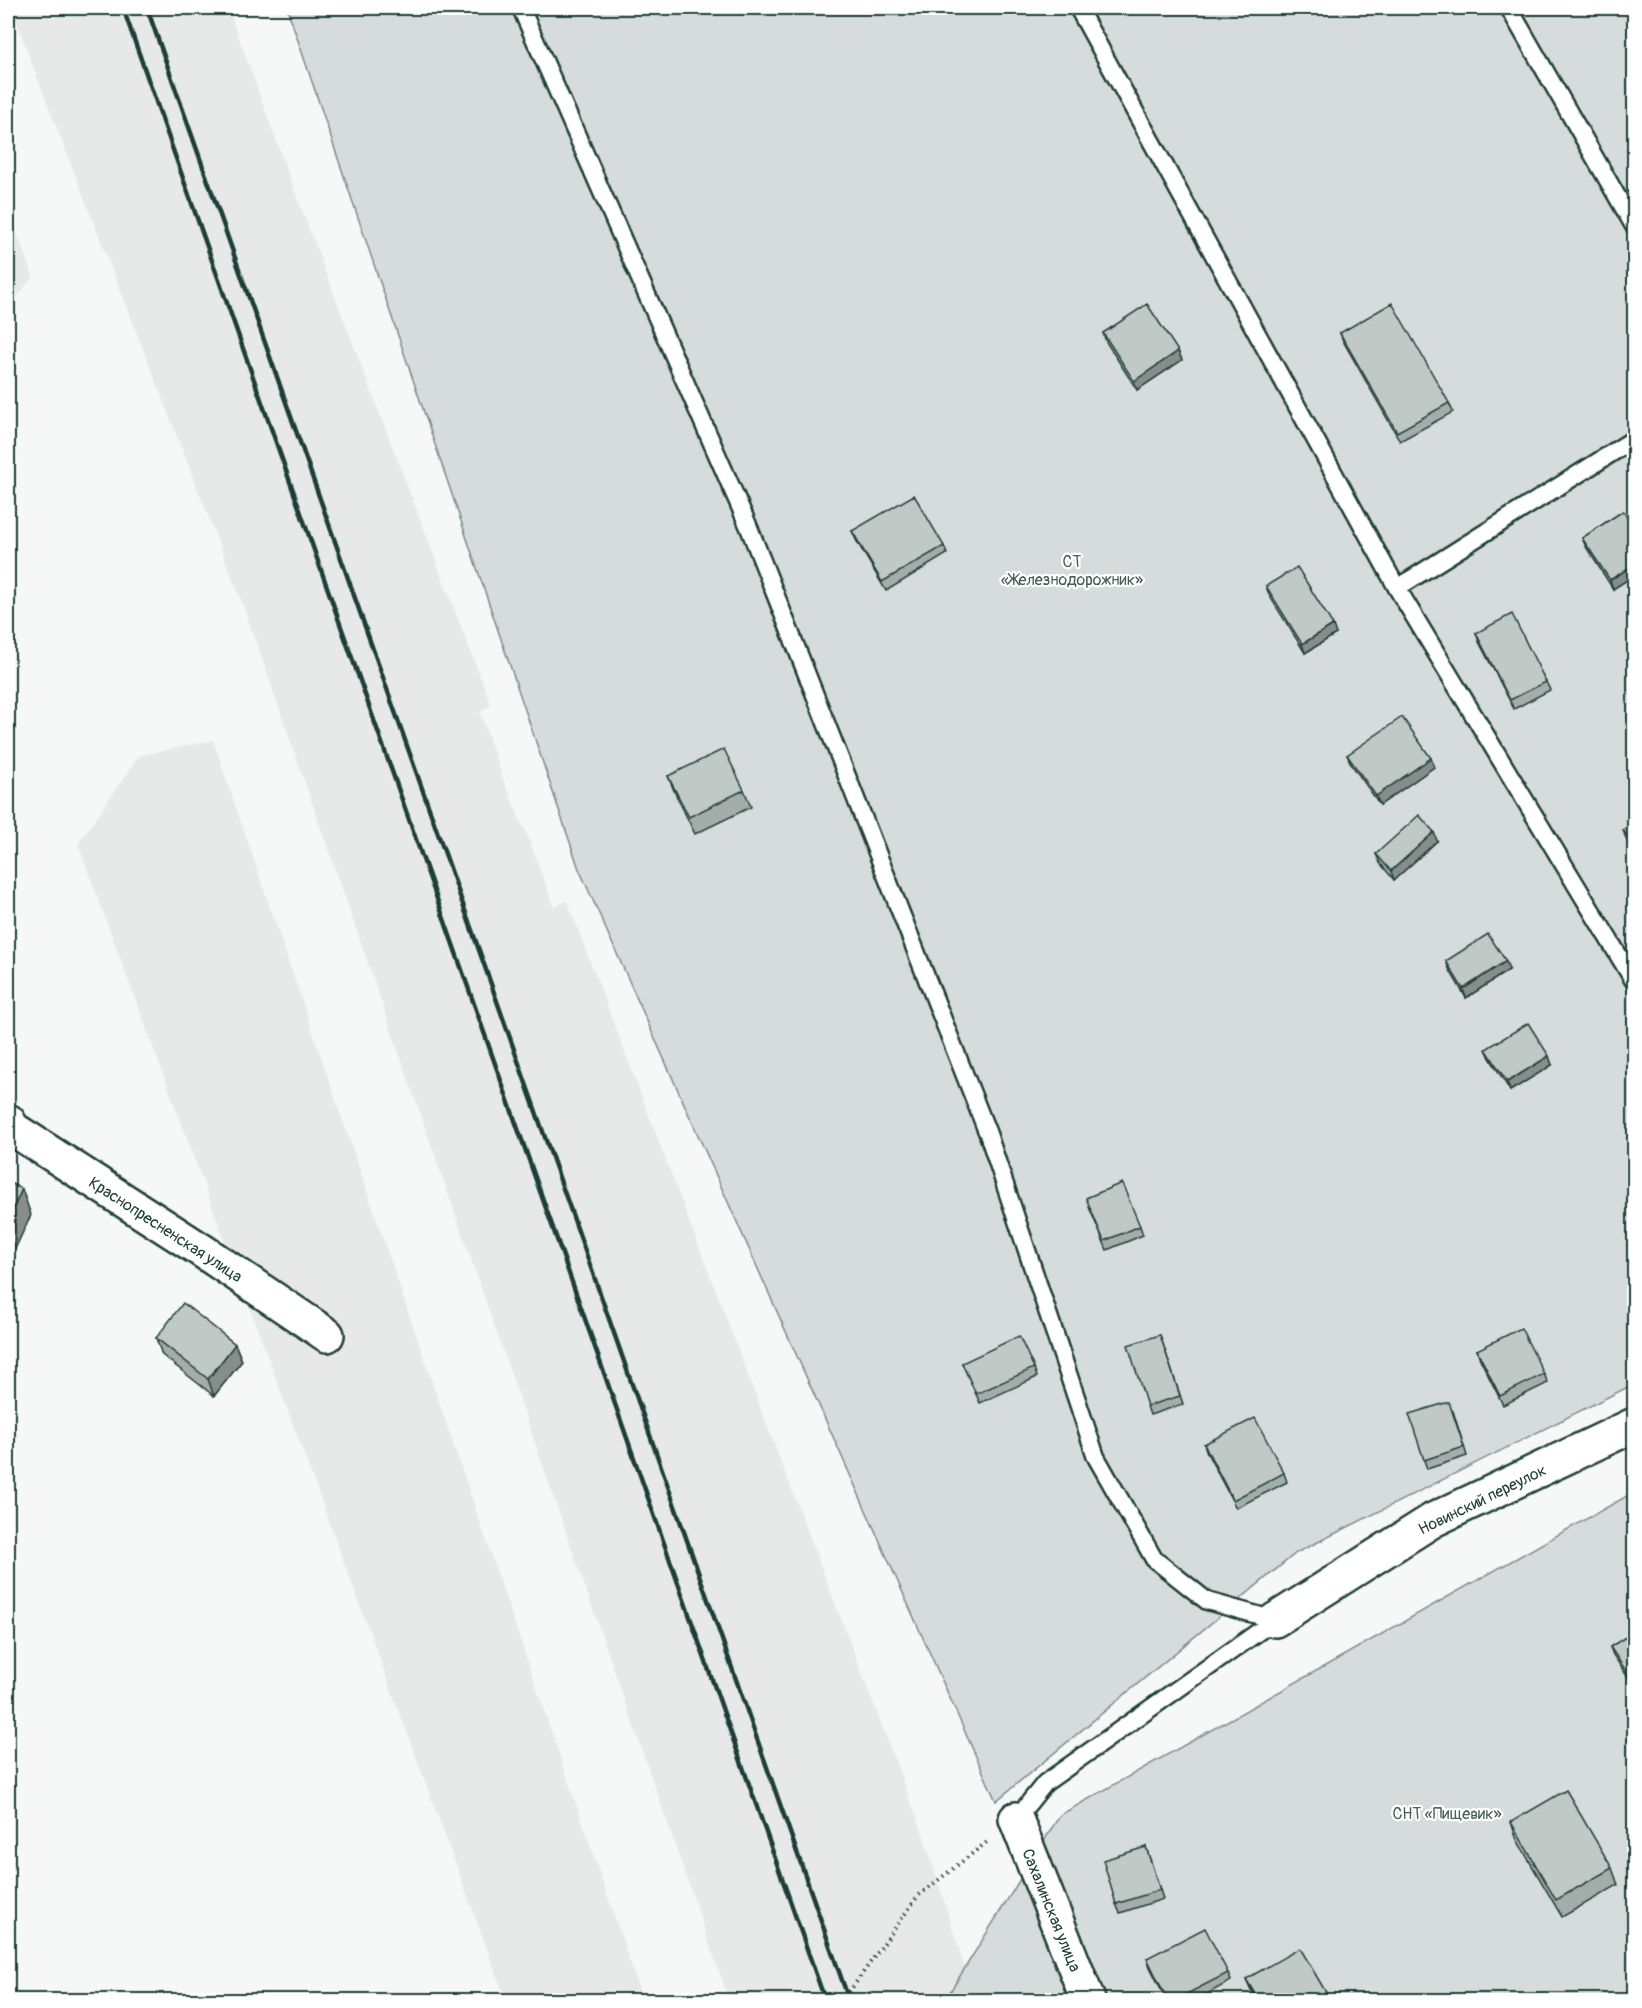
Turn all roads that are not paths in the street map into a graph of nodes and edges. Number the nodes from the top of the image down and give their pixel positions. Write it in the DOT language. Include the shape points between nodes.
graph roads {
  1 [pos="521,8"];
  2 [pos="1078,8"];
  3 [pos="1509,8"];
  4 [pos="1635,226"];
  5 [pos="1635,439"];
  6 [pos="1397,588"];
  7 [pos="1635,981"];
  8 [pos="8,1121"];
  9 [pos="327,1335"];
  10 [pos="1635,1425"];
  11 [pos="1275,1620"];
  12 [pos="1016,1819"];
  13 [pos="1088,2001"];
  1 -- 11 [label="lane" via="748,525 988,1134 1096,1457 1154,1559 1207,1601"];
  2 -- 6 [label="lane"];
  3 -- 4 [label="lane"];
  5 -- 6 [label="lane"];
  6 -- 7 [label="lane"];
  8 -- 9 [label="street, Краснопресненская улица" via="13,1129"];
  10 -- 11 [label="street, Новинский переулок" via="1433,1520"];
  11 -- 12 [label="lane" via="1045,1783"];
  12 -- 13 [label="street, Сахалинская улица"];
}
